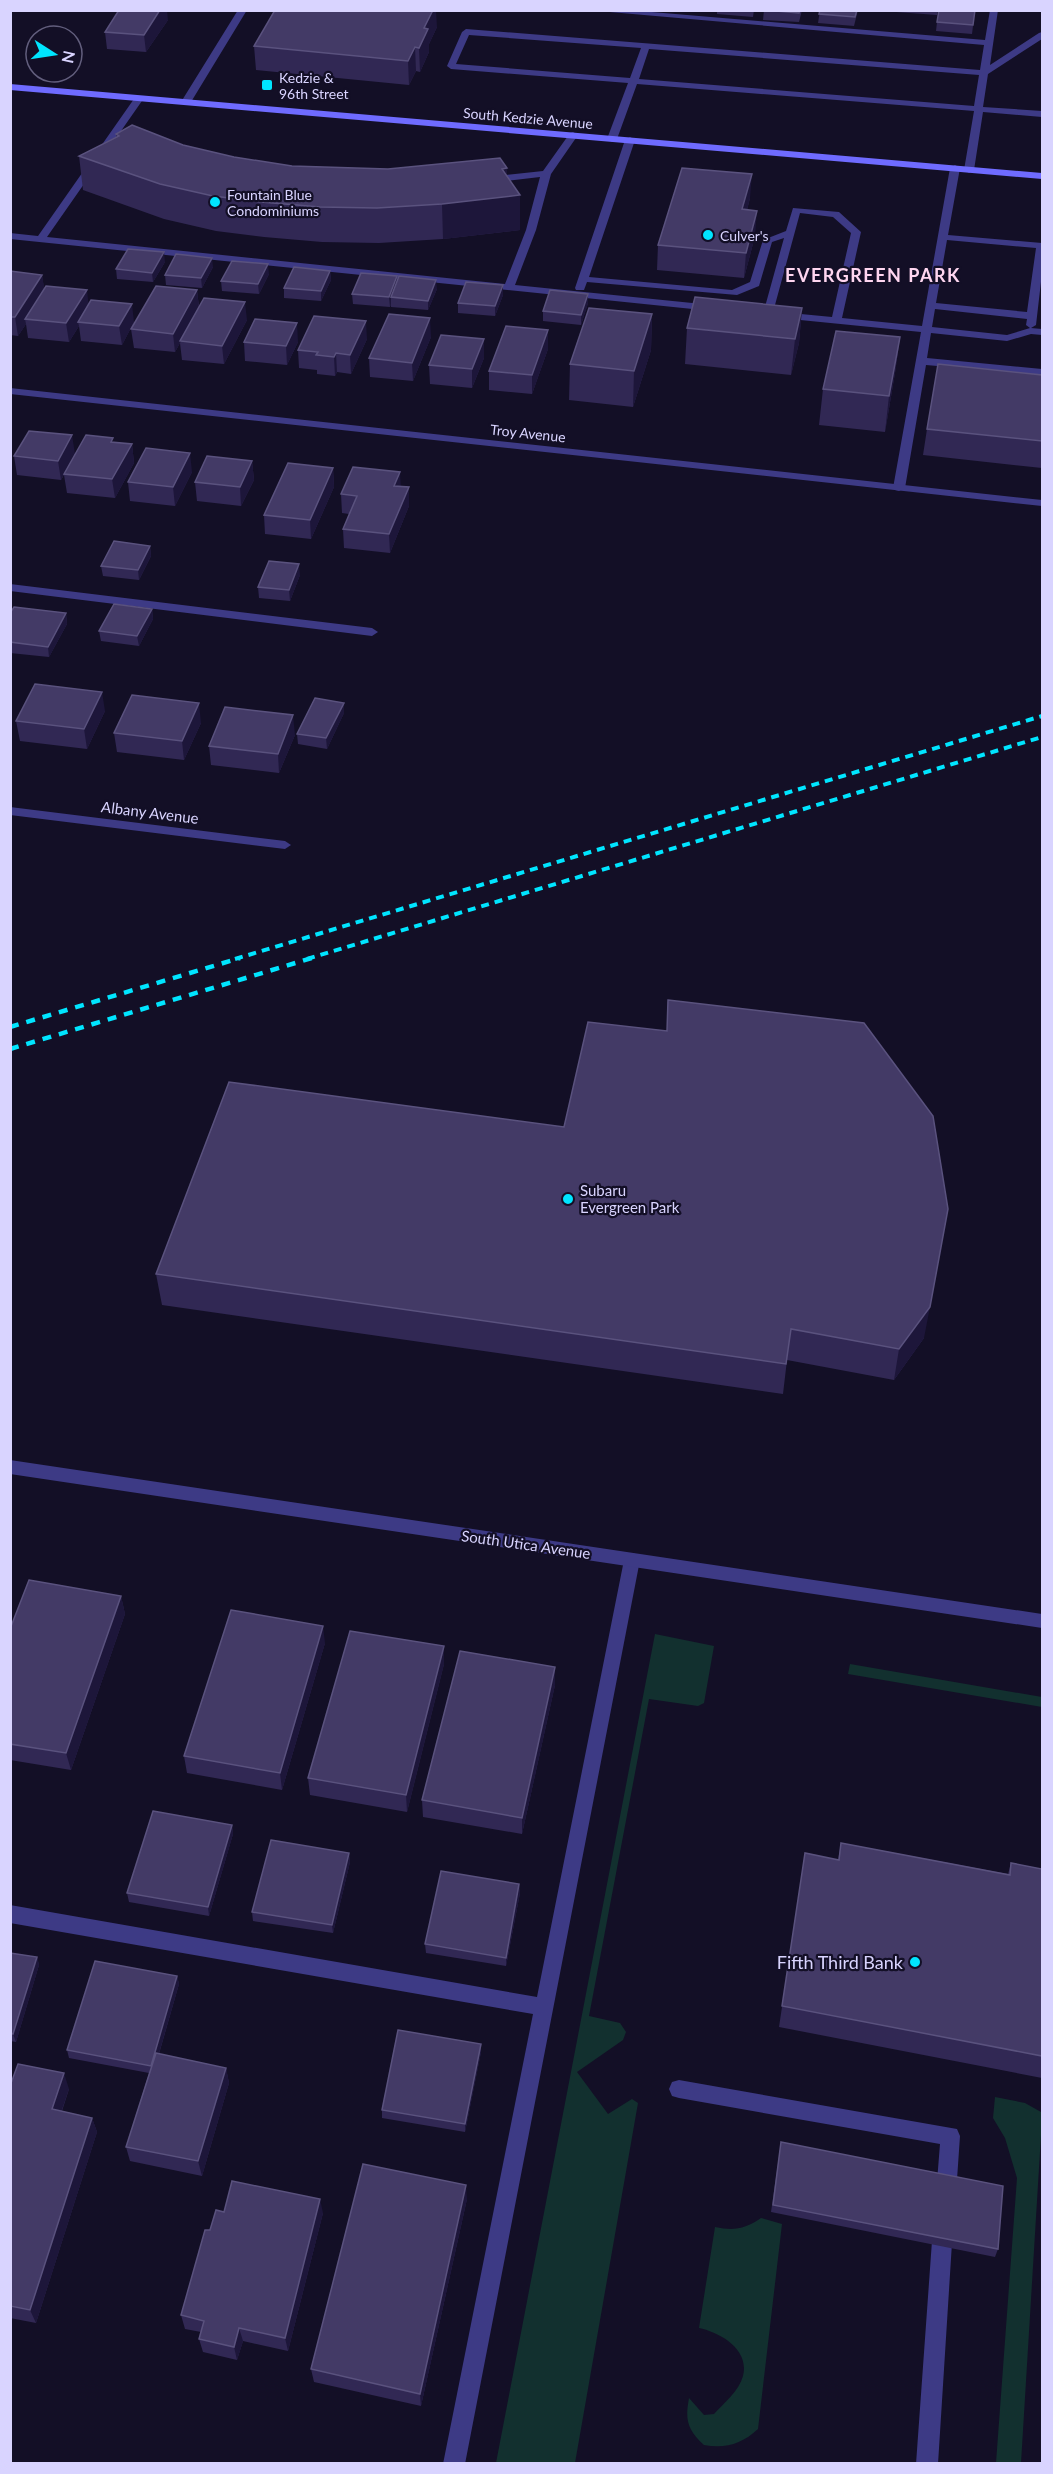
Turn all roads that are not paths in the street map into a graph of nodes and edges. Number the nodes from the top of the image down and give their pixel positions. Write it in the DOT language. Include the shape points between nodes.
graph roads {
  1 [pos="243,10"];
  2 [pos="591,10"];
  3 [pos="994,10"];
  4 [pos="1042,35"];
  5 [pos="989,42"];
  6 [pos="646,46"];
  7 [pos="984,73"];
  8 [pos="633,81"];
  9 [pos="10,87"];
  10 [pos="139,98"];
  11 [pos="186,102"];
  12 [pos="979,109"];
  13 [pos="1042,114"];
  14 [pos="115,133"];
  15 [pos="573,135"];
  16 [pos="126,138"];
  17 [pos="612,139"];
  18 [pos="630,140"];
  19 [pos="955,168"];
  20 [pos="969,170"];
  21 [pos="546,174"];
  22 [pos="1042,176"];
  23 [pos="476,181"];
  24 [pos="791,232"];
  25 [pos="10,236"];
  26 [pos="943,237"];
  27 [pos="41,239"];
  28 [pos="584,279"];
  29 [pos="509,287"];
  30 [pos="578,294"];
  31 [pos="932,306"];
  32 [pos="720,309"];
  33 [pos="756,312"];
  34 [pos="768,314"];
  35 [pos="1032,316"];
  36 [pos="836,320"];
  37 [pos="928,330"];
  38 [pos="1030,331"];
  39 [pos="1042,332"];
  40 [pos="921,361"];
  41 [pos="1042,372"];
  42 [pos="10,391"];
  43 [pos="899,488"];
  44 [pos="1042,503"];
  45 [pos="10,587"];
  46 [pos="372,632"];
  47 [pos="10,811"];
  48 [pos="285,845"];
  49 [pos="10,1467"];
  50 [pos="632,1560"];
  51 [pos="1042,1622"];
  52 [pos="10,1914"];
  53 [pos="544,2007"];
  54 [pos="678,2089"];
  55 [pos="454,2463"];
  56 [pos="927,2463"];
  1 -- 11 [label="street"];
  2 -- 5 [label="street"];
  3 -- 5 [label="street"];
  4 -- 7 [label="street"];
  5 -- 7 [label="street"];
  6 -- 7 [label="street"];
  6 -- 8 [label="street"];
  6 -- 8 [label="street" via="466,32 451,66"];
  7 -- 12 [label="street"];
  8 -- 12 [label="street"];
  8 -- 17 [label="street"];
  9 -- 10 [label="main road, South Kedzie Avenue"];
  10 -- 11 [label="main road, South Kedzie Avenue"];
  10 -- 14 [label="street"];
  11 -- 15 [label="main road, South Kedzie Avenue"];
  12 -- 13 [label="street"];
  12 -- 20 [label="street"];
  14 -- 16 [label="street"];
  14 -- 27 [label="street"];
  15 -- 17 [label="main road, South Kedzie Avenue"];
  15 -- 21 [label="street"];
  17 -- 18 [label="main road, South Kedzie Avenue"];
  18 -- 19 [label="main road, South Kedzie Avenue"];
  18 -- 28 [label="street"];
  19 -- 20 [label="main road, South Kedzie Avenue"];
  19 -- 26 [label="street"];
  20 -- 22 [label="main road, South Kedzie Avenue"];
  21 -- 23 [label="street"];
  21 -- 29 [label="street" via="531,230"];
  24 -- 28 [label="street" via="768,240 755,284 733,293"];
  24 -- 34 [label="street"];
  24 -- 36 [label="street" via="796,210 836,214 856,232"];
  25 -- 27 [label="street"];
  26 -- 31 [label="street"];
  26 -- 35 [label="street" via="1041,246"];
  27 -- 29 [label="street"];
  28 -- 30 [label="street"];
  29 -- 30 [label="street"];
  30 -- 32 [label="street"];
  31 -- 35 [label="street"];
  31 -- 37 [label="street"];
  33 -- 34 [label="street"];
  34 -- 36 [label="street"];
  35 -- 38 [label="street"];
  36 -- 37 [label="street"];
  37 -- 38 [label="street" via="1007,338"];
  37 -- 40 [label="street"];
  38 -- 39 [label="street"];
  40 -- 41 [label="street"];
  40 -- 43 [label="street"];
  42 -- 43 [label="street, Troy Avenue"];
  43 -- 44 [label="street, Troy Avenue"];
  45 -- 46 [label="street"];
  47 -- 48 [label="street, Albany Avenue"];
  49 -- 50 [label="street, South Utica Avenue"];
  50 -- 51 [label="street, South Utica Avenue"];
  50 -- 53 [label="street"];
  52 -- 53 [label="street"];
  53 -- 55 [label="street"];
  54 -- 56 [label="street" via="950,2136"];
}
